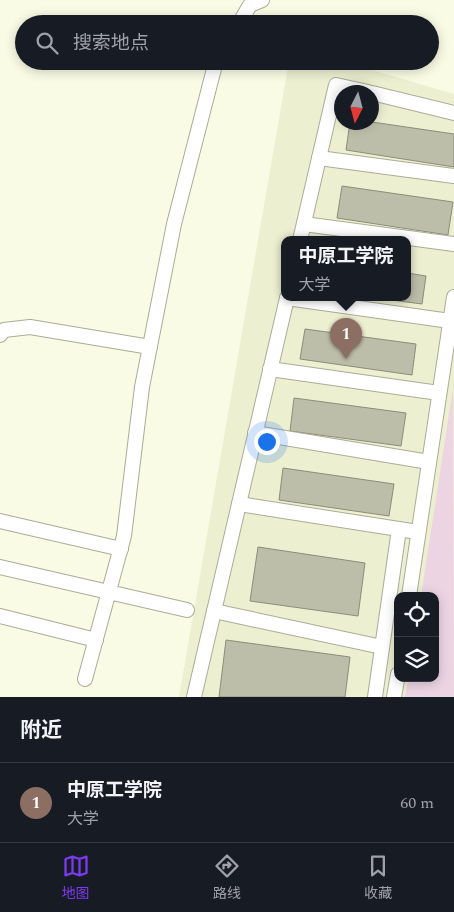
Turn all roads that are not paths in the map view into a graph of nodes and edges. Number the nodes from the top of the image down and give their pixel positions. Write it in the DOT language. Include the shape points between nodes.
graph roads {
  1 [pos="262,0"];
  2 [pos="244,15"];
  3 [pos="214,70"];
  4 [pos="334,94"];
  5 [pos="379,95"];
  6 [pos="454,113"];
  7 [pos="319,158"];
  8 [pos="454,176"];
  9 [pos="304,224"];
  10 [pos="301,236"];
  11 [pos="394,236"];
  12 [pos="411,238"];
  13 [pos="454,244"];
  14 [pos="454,297"];
  15 [pos="286,301"];
  16 [pos="308,301"];
  17 [pos="450,321"];
  18 [pos="0,335"];
  19 [pos="150,347"];
  20 [pos="270,369"];
  21 [pos="448,373"];
  22 [pos="439,393"];
  23 [pos="255,433"];
  24 [pos="429,462"];
  25 [pos="239,504"];
  26 [pos="0,521"];
  27 [pos="399,529"];
  28 [pos="418,532"];
  29 [pos="121,549"];
  30 [pos="0,567"];
  31 [pos="410,592"];
  32 [pos="109,593"];
  33 [pos="188,610"];
  34 [pos="214,611"];
  35 [pos="0,616"];
  36 [pos="96,640"];
  37 [pos="382,647"];
  38 [pos="85,679"];
  39 [pos="397,682"];
  40 [pos="194,697"];
  41 [pos="375,697"];
  42 [pos="394,697"];
  1 -- 2 [label="street" via="250,5"];
  3 -- 19 [label="street" via="174,224"];
  4 -- 7 [label="street"];
  5 -- 6 [label="street"];
  7 -- 8 [label="street"];
  7 -- 9 [label="street"];
  9 -- 10 [label="street"];
  9 -- 11 [label="street"];
  12 -- 13 [label="street"];
  14 -- 17 [label="street"];
  15 -- 20 [label="street"];
  16 -- 17 [label="street"];
  17 -- 21 [label="street"];
  18 -- 19 [label="street" via="4,330 30,327"];
  19 -- 29 [label="street"];
  20 -- 22 [label="street"];
  20 -- 23 [label="street"];
  21 -- 22 [label="street"];
  22 -- 24 [label="street"];
  23 -- 24 [label="street"];
  23 -- 25 [label="street"];
  24 -- 28 [label="street"];
  25 -- 27 [label="street"];
  25 -- 34 [label="street"];
  26 -- 29 [label="street"];
  27 -- 28 [label="street"];
  27 -- 37 [label="street"];
  28 -- 31 [label="street"];
  29 -- 32 [label="street"];
  30 -- 32 [label="street"];
  32 -- 33 [label="street"];
  32 -- 36 [label="street"];
  34 -- 37 [label="street"];
  34 -- 40 [label="street"];
  35 -- 36 [label="street"];
  36 -- 38 [label="street"];
  37 -- 41 [label="street"];
  39 -- 42 [label="street"];
}
